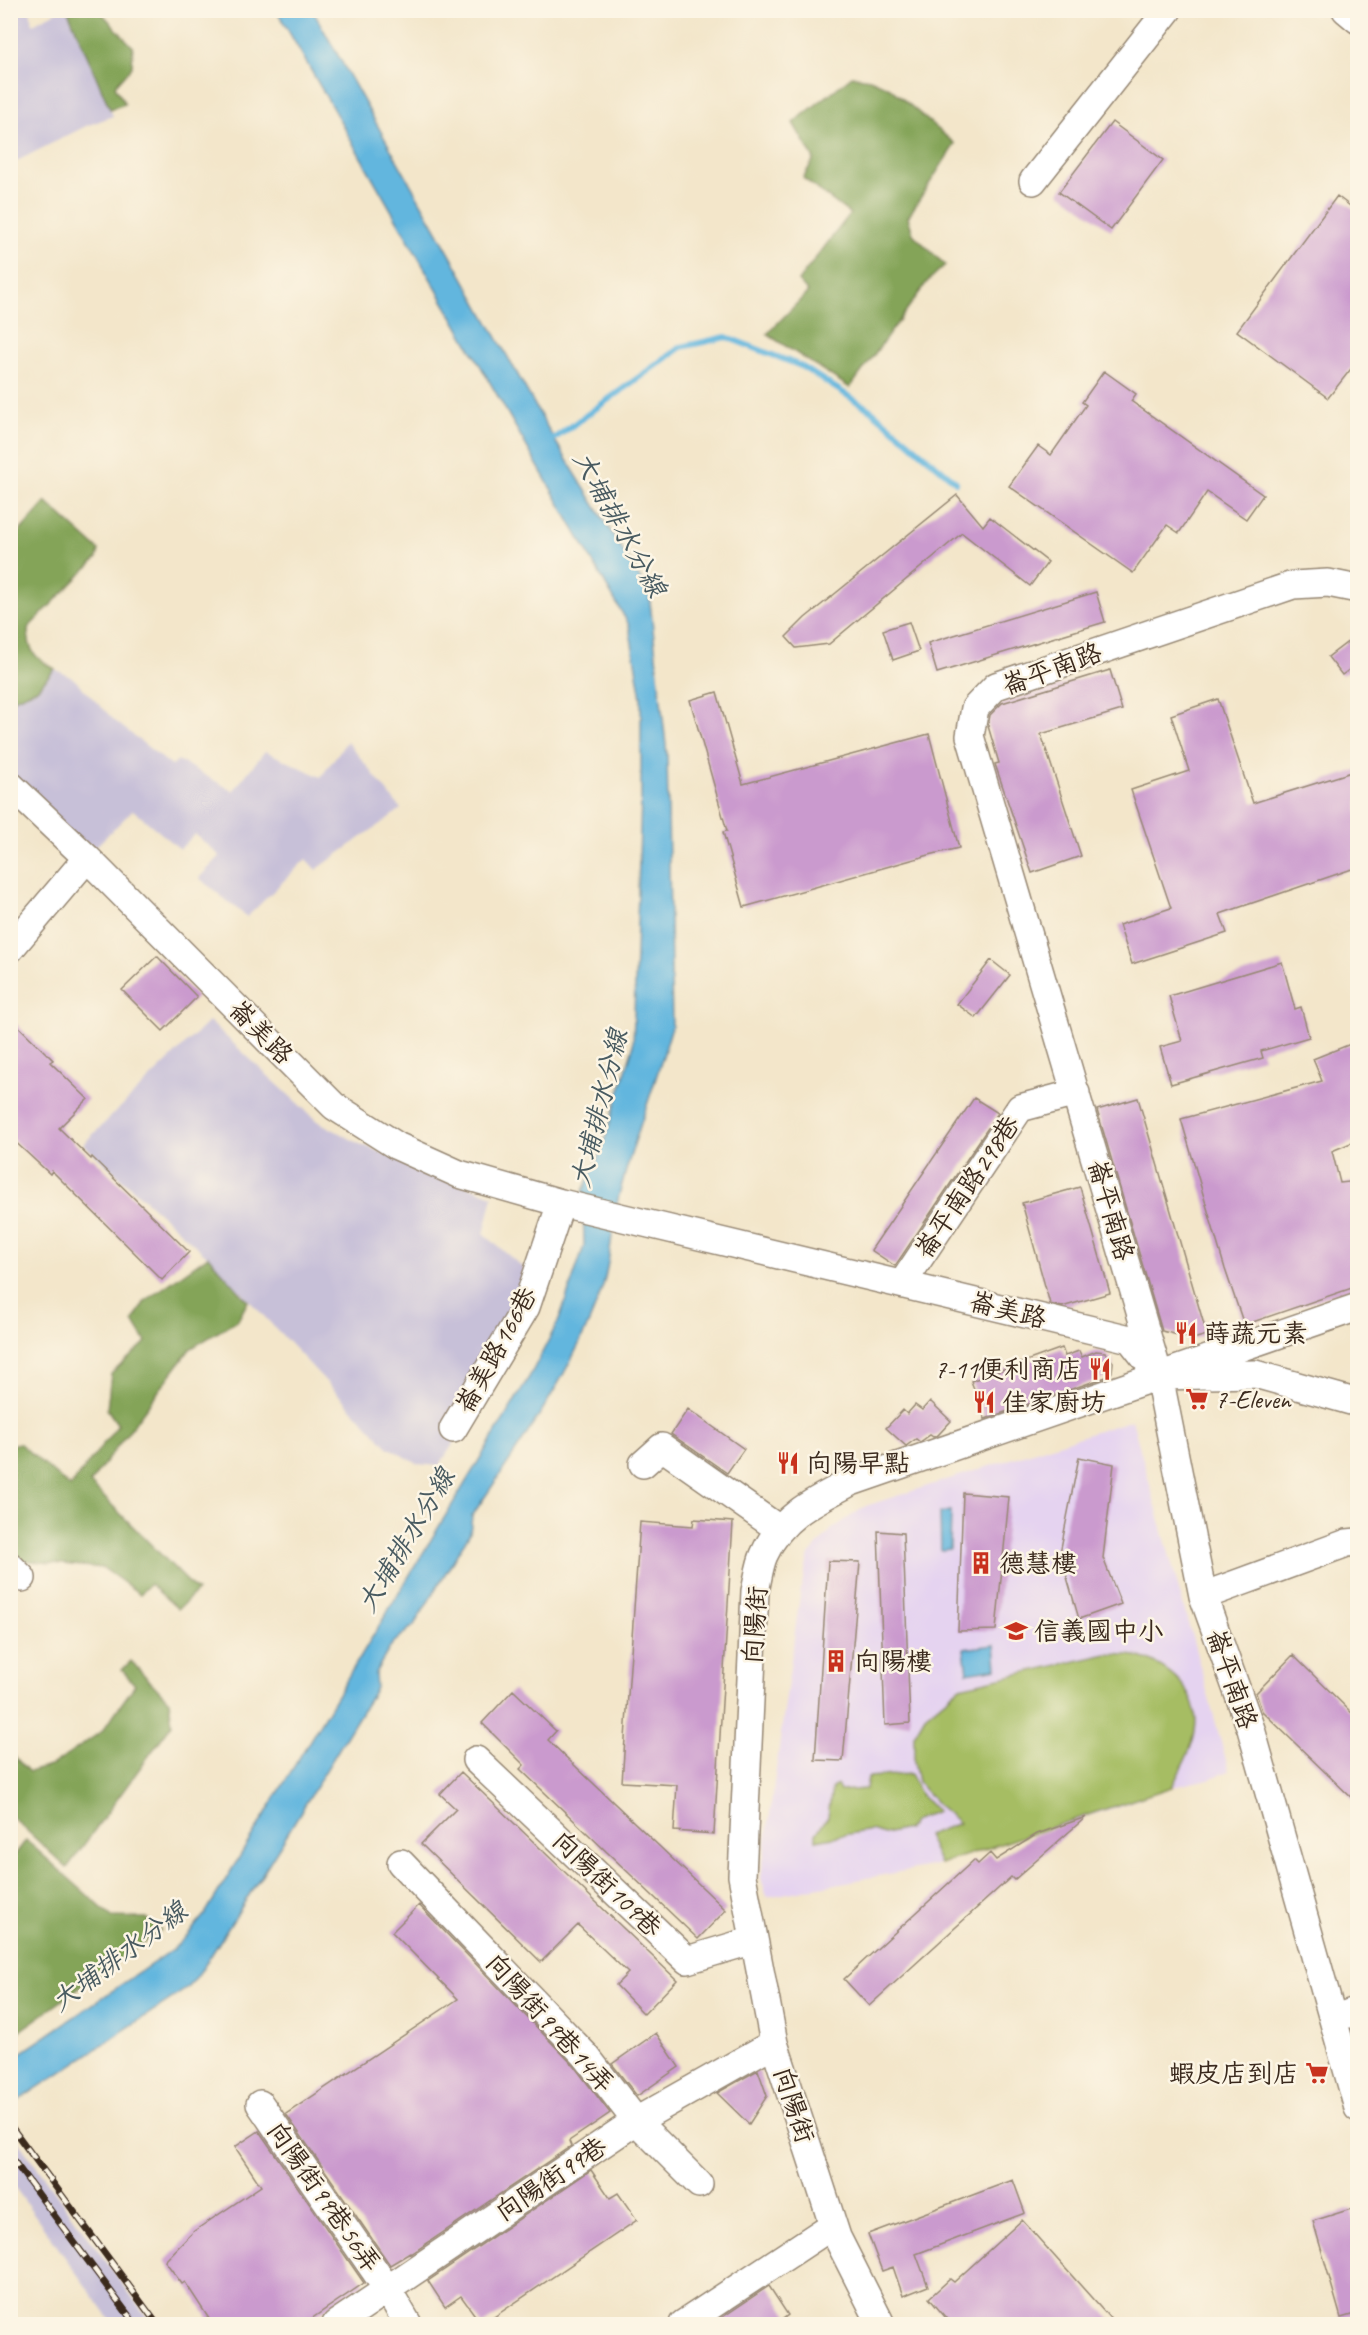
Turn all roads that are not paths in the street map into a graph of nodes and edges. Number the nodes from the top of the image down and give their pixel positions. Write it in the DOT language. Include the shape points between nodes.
graph roads {
  1 [pos="1168,10"];
  2 [pos="1346,10"];
  3 [pos="1358,20"];
  4 [pos="1033,181"];
  5 [pos="1358,589"];
  6 [pos="10,785"];
  7 [pos="87,858"];
  8 [pos="10,949"];
  9 [pos="1076,1094"];
  10 [pos="561,1203"];
  11 [pos="902,1284"];
  12 [pos="1358,1307"];
  13 [pos="1159,1376"];
  14 [pos="1358,1403"];
  15 [pos="453,1429"];
  16 [pos="643,1464"];
  17 [pos="779,1529"];
  18 [pos="1358,1542"];
  19 [pos="1203,1596"];
  20 [pos="476,1760"];
  21 [pos="400,1863"];
  22 [pos="754,1940"];
  23 [pos="1345,2014"];
  24 [pos="774,2043"];
  25 [pos="260,2104"];
  26 [pos="1358,2108"];
  27 [pos="636,2121"];
  28 [pos="699,2184"];
  29 [pos="833,2225"];
  30 [pos="388,2290"];
  31 [pos="336,2325"];
  32 [pos="408,2325"];
  33 [pos="683,2325"];
  34 [pos="881,2325"];
  1 -- 4 [label="street"];
  2 -- 3 [label="street"];
  5 -- 9 [label="street, 崙平南路" via="1328,583 1293,585 996,686 975,708 970,736"];
  6 -- 7 [label="street, 崙美路"];
  7 -- 8 [label="street"];
  7 -- 10 [label="street, 崙美路" via="334,1106 397,1146 459,1174"];
  9 -- 11 [label="street, 崙平南路298巷" via="1020,1108"];
  9 -- 13 [label="street, 崙平南路"];
  10 -- 11 [label="street, 崙美路"];
  10 -- 15 [label="street, 崙美路166巷" via="526,1307"];
  11 -- 13 [label="street, 崙美路" via="1130,1339"];
  12 -- 13 [label="street, 向陽街"];
  13 -- 14 [label="street" via="1255,1374"];
  13 -- 17 [label="street, 向陽街" via="851,1482 804,1507"];
  13 -- 19 [label="street, 崙平南路"];
  16 -- 17 [label="street" via="662,1447"];
  17 -- 22 [label="street, 向陽街" via="764,1556 755,1591 742,1876"];
  18 -- 19 [label="street"];
  19 -- 23 [label="street, 崙平南路"];
  20 -- 22 [label="street, 向陽街109巷" via="687,1960"];
  21 -- 27 [label="street, 向陽街99巷14弄" via="586,2056"];
  22 -- 24 [label="street, 向陽街"];
  23 -- 26 [label="street, 崙平南路"];
  24 -- 27 [label="street, 向陽街99巷"];
  24 -- 29 [label="street, 向陽街"];
  25 -- 30 [label="street, 向陽街99巷56弄"];
  27 -- 28 [label="street, 向陽街99巷14弄"];
  27 -- 30 [label="street, 向陽街99巷"];
  29 -- 33 [label="street"];
  29 -- 34 [label="street, 向陽街"];
  30 -- 31 [label="street, 向陽街99巷"];
  30 -- 32 [label="street, 向陽街99巷56弄"];
}
